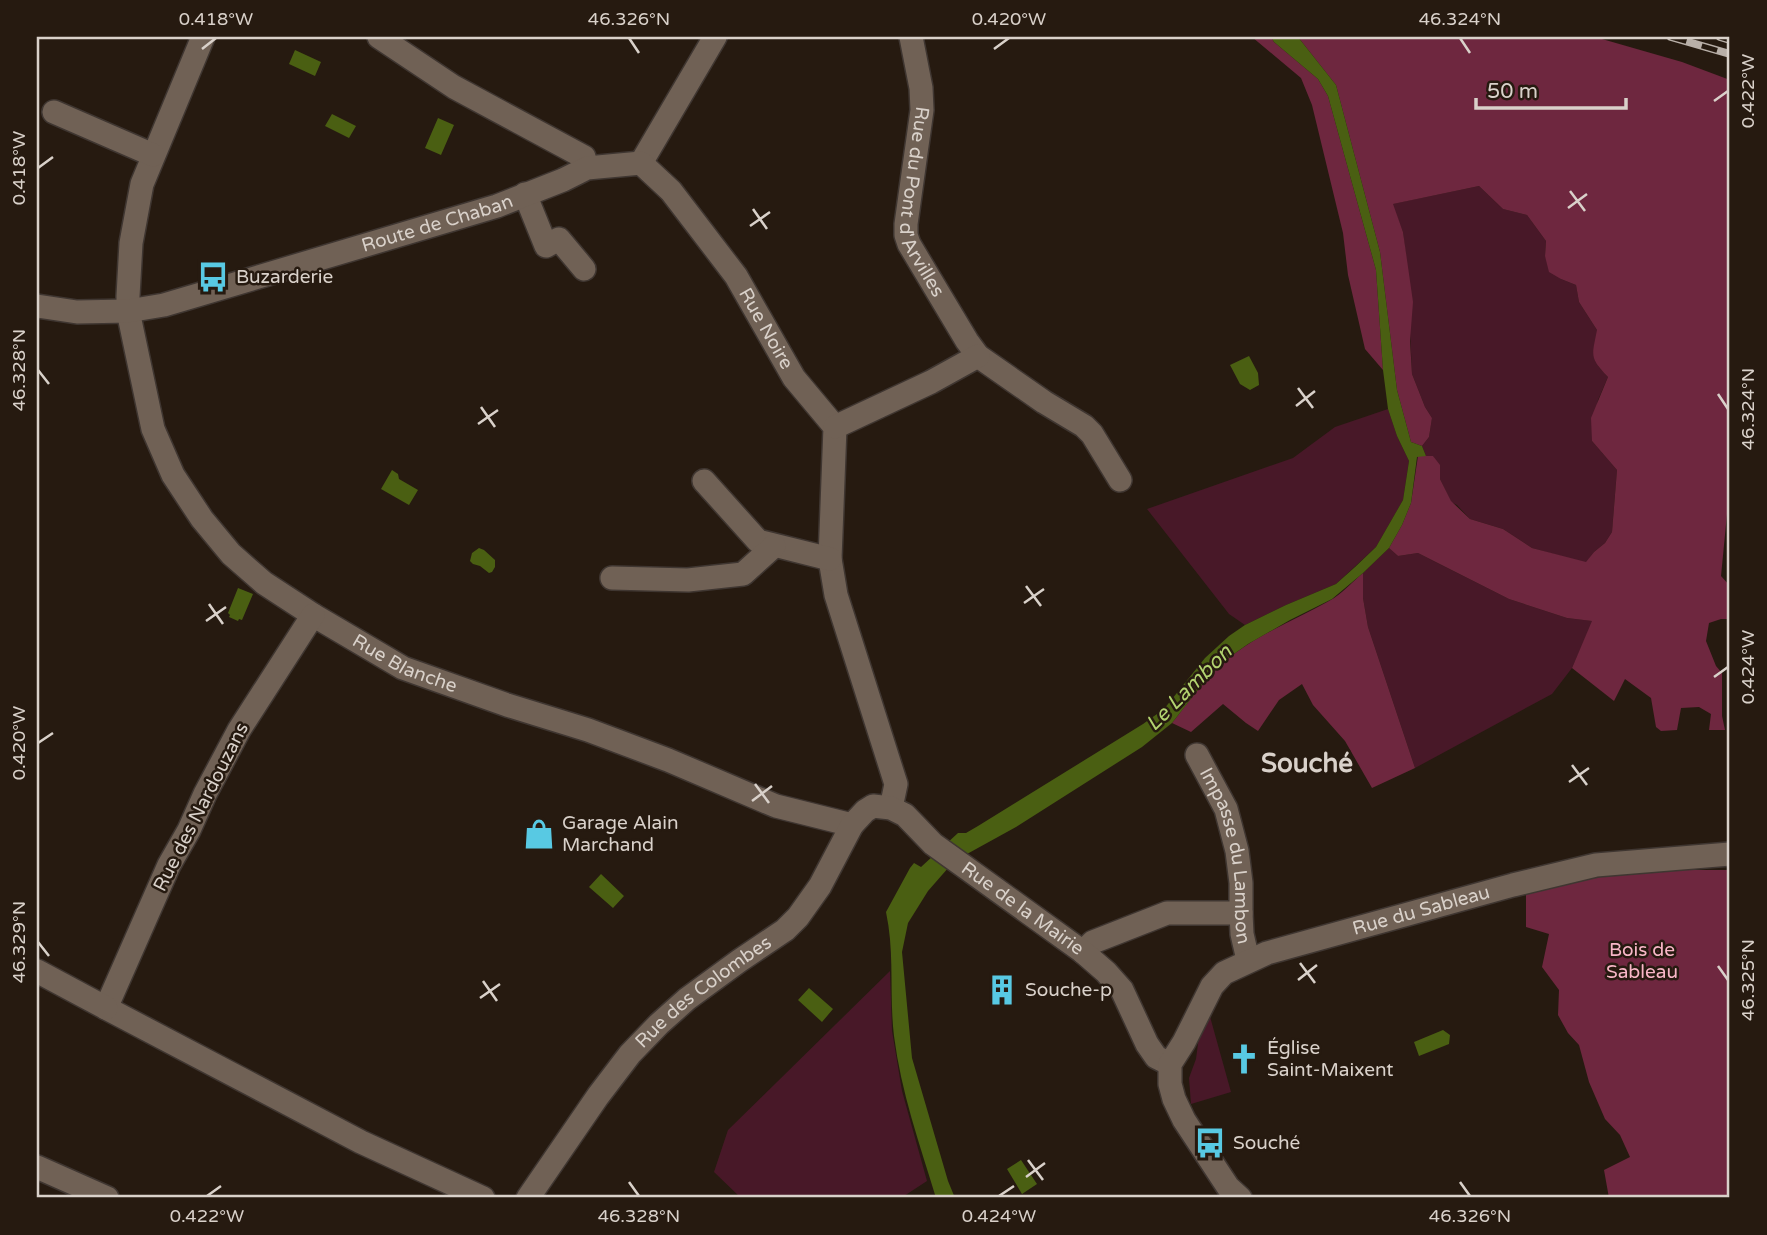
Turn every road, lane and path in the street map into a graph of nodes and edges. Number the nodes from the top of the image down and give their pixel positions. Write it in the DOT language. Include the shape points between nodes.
graph roads {
  1 [pos="203,37"];
  2 [pos="379,37"];
  3 [pos="715,37"];
  4 [pos="911,37"];
  5 [pos="54,113"];
  6 [pos="153,155"];
  7 [pos="641,163"];
  8 [pos="587,168"];
  9 [pos="525,194"];
  10 [pos="584,269"];
  11 [pos="37,306"];
  12 [pos="128,311"];
  13 [pos="978,356"];
  14 [pos="835,428"];
  15 [pos="1120,480"];
  16 [pos="704,481"];
  17 [pos="774,546"];
  18 [pos="830,559"];
  19 [pos="612,578"];
  20 [pos="313,615"];
  21 [pos="1197,755"];
  22 [pos="891,808"];
  23 [pos="852,825"];
  24 [pos="1730,854"];
  25 [pos="1241,913"];
  26 [pos="1083,952"];
  27 [pos="1248,960"];
  28 [pos="37,971"];
  29 [pos="106,1008"];
  30 [pos="1170,1064"];
  31 [pos="37,1167"];
  32 [pos="1228,1195"];
  33 [pos="107,1198"];
  34 [pos="483,1198"];
  35 [pos="528,1198"];
  1 -- 6 [label="street, Rue Blanche"];
  2 -- 8 [label="street" via="454,87 584,157"];
  3 -- 7 [label="street"];
  4 -- 13 [label="street, Rue du Pont d'Arvilles" via="922,110 906,235"];
  5 -- 6 [label="street"];
  6 -- 12 [label="street, Rue Blanche" via="142,184 131,243"];
  7 -- 8 [label="street"];
  7 -- 14 [label="street, Rue Noire" via="671,191 736,276 794,378"];
  8 -- 9 [label="street, Route de Chaban"];
  9 -- 10 [label="street" via="546,246 559,239"];
  9 -- 12 [label="street, Route de Chaban" via="247,280"];
  11 -- 12 [label="street, Route de Chaban" via="77,312"];
  12 -- 20 [label="street, Rue Blanche" via="153,429 173,475 231,554 264,583"];
  13 -- 14 [label="street"];
  13 -- 15 [label="street" via="1084,426"];
  14 -- 18 [label="street"];
  16 -- 17 [label="street" via="758,541"];
  17 -- 18 [label="street"];
  17 -- 19 [label="street" via="743,573 688,580"];
  18 -- 22 [label="street" via="836,595 896,784"];
  20 -- 23 [label="street, Rue Blanche" via="403,667 611,738 776,806"];
  20 -- 29 [label="street, Rue des Nardouzans" via="239,730 205,793"];
  21 -- 25 [label="street, Impasse du Lambon" via="1226,809 1237,851"];
  22 -- 23 [label="street" via="873,807"];
  22 -- 26 [label="street, Rue de la Mairie" via="905,815 933,844"];
  23 -- 35 [label="street, Rue des Colombes" via="798,917 687,999 630,1054"];
  24 -- 27 [label="street, Rue du Sableau" via="1596,865"];
  25 -- 26 [label="street" via="1167,913 1093,942"];
  25 -- 27 [label="street, Impasse du Lambon"];
  26 -- 30 [label="street, Rue de la Mairie" via="1122,990 1147,1044 1156,1057"];
  27 -- 30 [label="street, Rue du Sableau" via="1224,973 1212,986"];
  28 -- 29 [label="street"];
  29 -- 34 [label="street" via="361,1142"];
  30 -- 32 [label="street" via="1174,1099"];
  31 -- 33 [label="street"];
}
